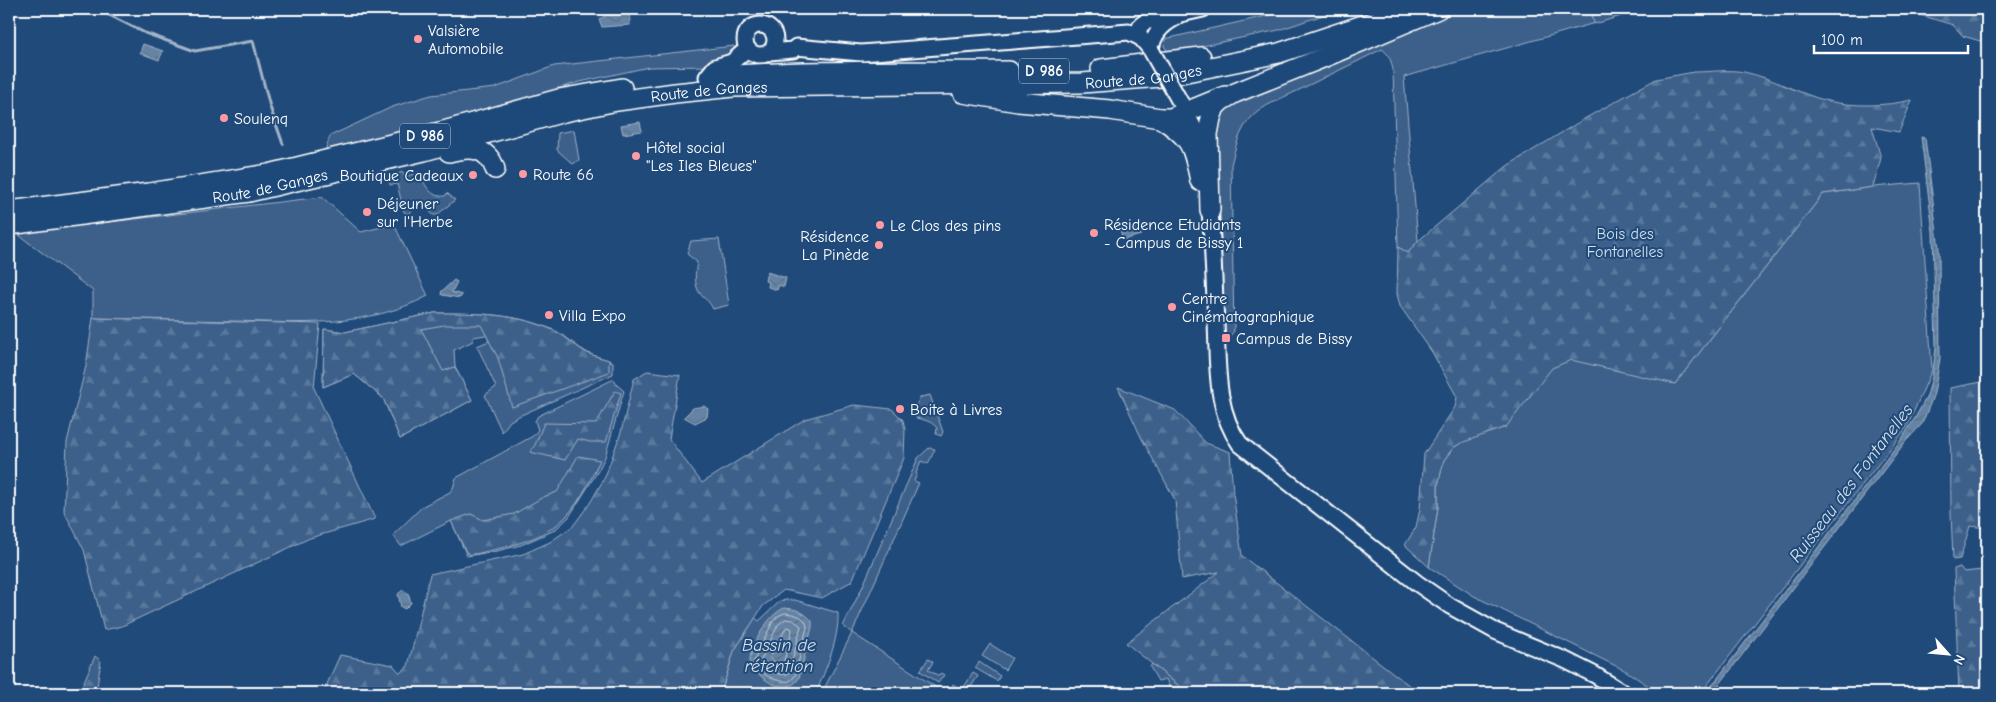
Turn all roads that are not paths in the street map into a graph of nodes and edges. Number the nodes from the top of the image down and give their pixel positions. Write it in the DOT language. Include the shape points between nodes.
graph roads {
  1 [pos="1202,9"];
  2 [pos="1375,9"];
  3 [pos="1412,9"];
  4 [pos="1438,9"];
  5 [pos="1181,14"];
  6 [pos="775,36"];
  7 [pos="1143,41"];
  8 [pos="796,47"];
  9 [pos="747,49"];
  10 [pos="769,52"];
  11 [pos="706,77"];
  12 [pos="915,86"];
  13 [pos="1235,92"];
  14 [pos="1183,106"];
  15 [pos="1160,118"];
  16 [pos="424,150"];
  17 [pos="495,169"];
  18 [pos="1210,210"];
  19 [pos="9,211"];
  20 [pos="9,225"];
  21 [pos="1624,693"];
  1 -- 5 [label="street"];
  2 -- 11 [label="main road, Route de Ganges / D 986" via="1283,39 1172,62 1037,71 762,73"];
  3 -- 12 [label="main road, Route de Ganges / D 986" via="1279,53 1162,77 1082,83"];
  4 -- 13 [label="main road, D 986"];
  5 -- 7 [label="street"];
  5 -- 7 [label="street" via="1145,22 1141,25"];
  6 -- 8 [label="street" via="794,43"];
  6 -- 9 [label="street" via="768,27 754,25 744,36"];
  6 -- 10 [label="street"];
  7 -- 8 [label="street" via="1129,32 861,54"];
  7 -- 14 [label="street, bridge"];
  8 -- 10 [label="street"];
  9 -- 10 [label="street" via="755,55"];
  9 -- 11 [label="street" via="732,62 715,67"];
  11 -- 19 [label="main road, Route de Ganges / D 986" via="558,98 440,132 269,174"];
  12 -- 15 [label="main road, D 986" via="1018,102"];
  12 -- 16 [label="main road, Route de Ganges / D 986" via="733,88 674,93 564,112"];
  13 -- 14 [label="main road, D 986"];
  13 -- 18 [label="main road, D 986" via="1215,107 1211,118 1208,142"];
  14 -- 15 [label="main road, D 986" via="1171,118"];
  14 -- 18 [label="street" via="1201,145"];
  15 -- 18 [label="main road, D 986" via="1194,150"];
  16 -- 17 [label="main road" via="436,156 466,148 480,151 489,156"];
  16 -- 20 [label="main road, Route de Ganges / D 986" via="249,192"];
  18 -- 21 [label="street" via="1218,378 1225,415 1240,444 1450,606 1495,631 1572,664"];
}
